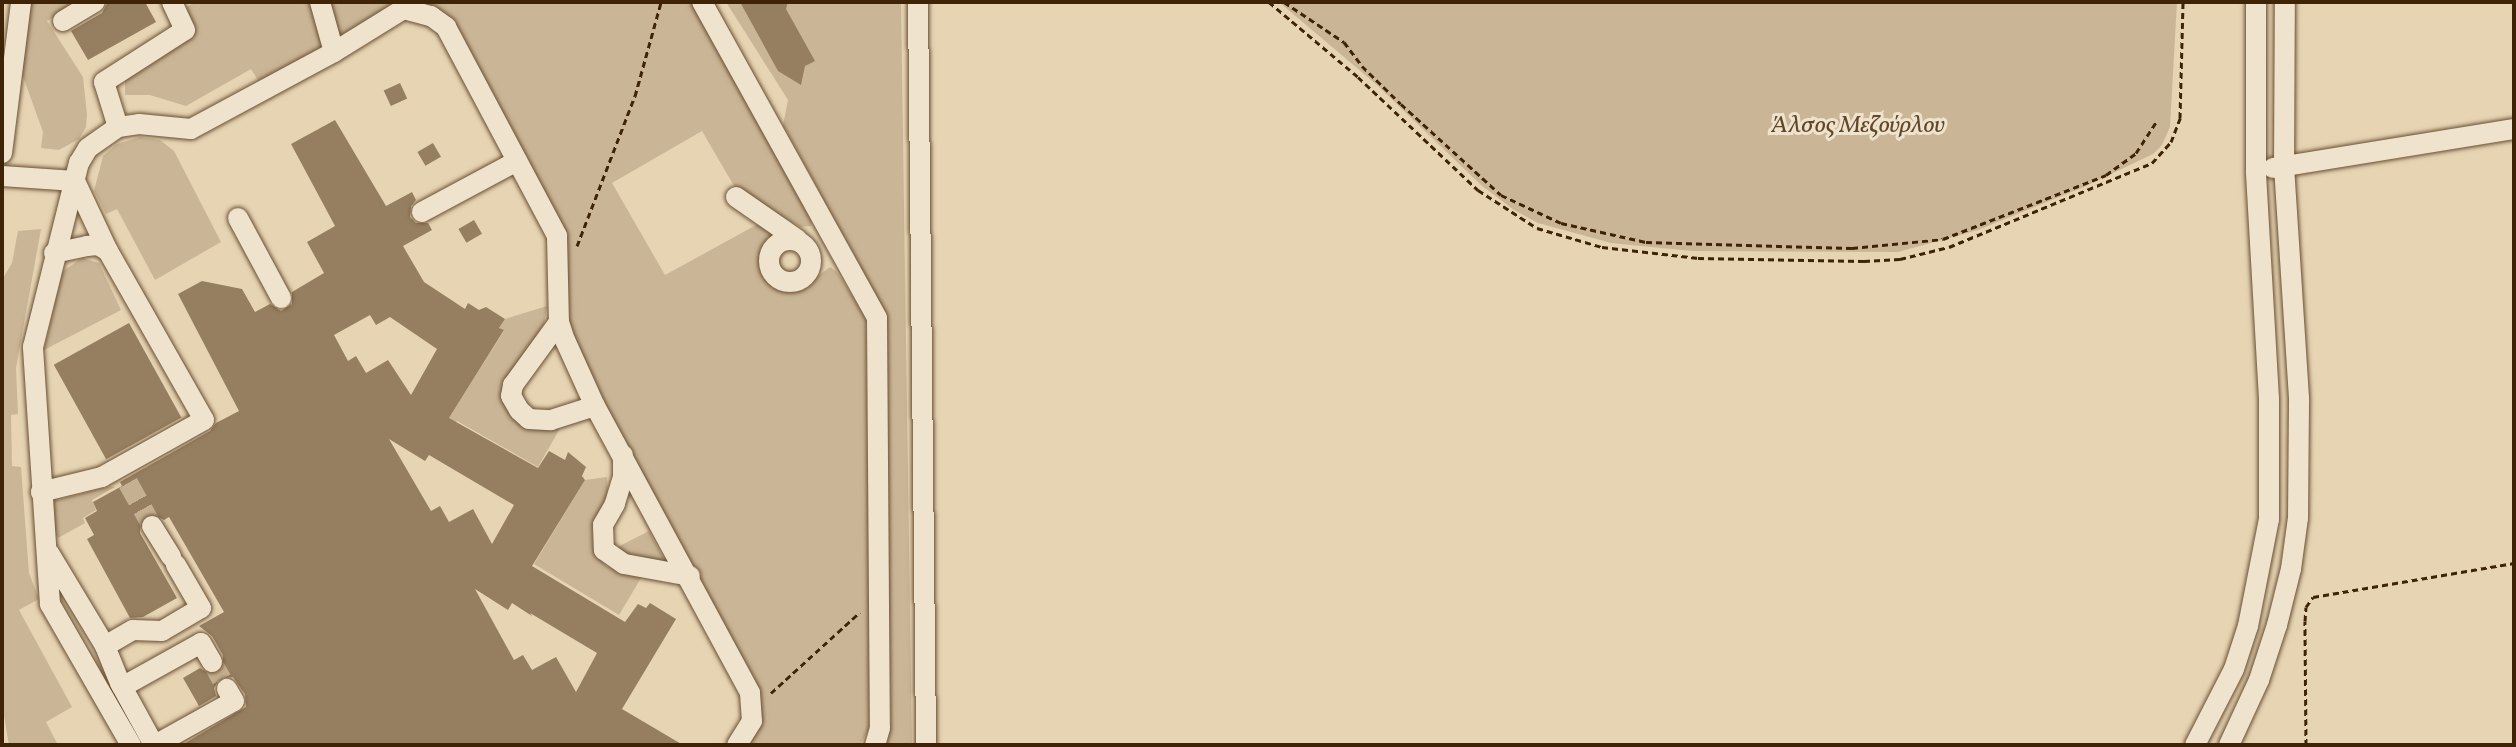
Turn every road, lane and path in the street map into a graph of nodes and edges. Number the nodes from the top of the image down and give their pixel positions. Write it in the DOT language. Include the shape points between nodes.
graph roads {
  1 [pos="21,2"];
  2 [pos="95,2"];
  3 [pos="172,2"];
  4 [pos="320,2"];
  5 [pos="661,2"];
  6 [pos="702,2"];
  7 [pos="918,2"];
  8 [pos="1269,2"];
  9 [pos="1284,2"];
  10 [pos="2183,2"];
  11 [pos="2256,2"];
  12 [pos="2285,2"];
  13 [pos="410,6"];
  14 [pos="63,21"];
  15 [pos="334,52"];
  16 [pos="2156,122"];
  17 [pos="118,127"];
  18 [pos="2514,129"];
  19 [pos="2,153"];
  20 [pos="517,161"];
  21 [pos="2284,166"];
  22 [pos="2256,171"];
  23 [pos="2,176"];
  24 [pos="75,181"];
  25 [pos="736,197"];
  26 [pos="422,212"];
  27 [pos="238,218"];
  28 [pos="840,248"];
  29 [pos="108,251"];
  30 [pos="54,253"];
  31 [pos="573,258"];
  32 [pos="281,298"];
  33 [pos="559,322"];
  34 [pos="595,406"];
  35 [pos="622,453"];
  36 [pos="41,492"];
  37 [pos="152,526"];
  38 [pos="47,550"];
  39 [pos="2514,563"];
  40 [pos="690,576"];
  41 [pos="880,594"];
  42 [pos="105,646"];
  43 [pos="212,662"];
  44 [pos="120,680"];
  45 [pos="227,689"];
  46 [pos="108,704"];
  47 [pos="753,714"];
  48 [pos="131,745"];
  49 [pos="146,745"];
  50 [pos="155,745"];
  51 [pos="737,745"];
  52 [pos="875,745"];
  53 [pos="926,745"];
  54 [pos="2195,745"];
  55 [pos="2229,745"];
  56 [pos="2306,745"];
  1 -- 19 [label="street"];
  2 -- 14 [label="street"];
  3 -- 17 [label="street" via="185,30 104,82"];
  4 -- 15 [label="street"];
  5 -- 31 [label="path" via="635,96"];
  6 -- 28 [label="street"];
  7 -- 53 [label="street"];
  8 -- 10 [label="path" via="1478,190 1537,228 1602,247 1698,258 1864,261 1949,247 2152,163 2171,142 2180,118"];
  9 -- 16 [label="path" via="1344,42 1401,104 1501,195 1561,223 1646,242 1852,248 1943,239 2106,175 2136,153"];
  11 -- 22 [label="street"];
  12 -- 21 [label="street"];
  13 -- 15 [label="street"];
  13 -- 20 [label="street" via="446,27"];
  15 -- 17 [label="street" via="191,129"];
  17 -- 24 [label="street" via="88,148"];
  18 -- 21 [label="street"];
  20 -- 26 [label="street"];
  20 -- 33 [label="street" via="557,236"];
  21 -- 22 [label="street"];
  21 -- 55 [label="street" via="2299,398 2298,518 2277,625"];
  22 -- 54 [label="street" via="2269,399 2269,519 2234,669"];
  23 -- 24 [label="street"];
  24 -- 29 [label="street"];
  24 -- 30 [label="street"];
  25 -- 28 [label="street" via="793,239"];
  27 -- 32 [label="street"];
  28 -- 41 [label="street" via="872,305 879,334"];
  29 -- 30 [label="street" via="98,245"];
  29 -- 36 [label="street" via="204,420 123,475"];
  30 -- 36 [label="street" via="33,347"];
  33 -- 34 [label="street"];
  33 -- 34 [label="street" via="513,385 511,396 529,419 551,420"];
  34 -- 35 [label="street"];
  35 -- 40 [label="street"];
  35 -- 40 [label="street" via="623,477 603,525 604,550 624,564"];
  36 -- 38 [label="street"];
  37 -- 42 [label="street" via="201,608 162,631 133,630"];
  38 -- 42 [label="street"];
  38 -- 46 [label="street" via="50,604"];
  39 -- 56 [label="path" via="2313,597 2305,621"];
  40 -- 47 [label="street" via="750,693"];
  41 -- 47 [label="path" via="815,649"];
  41 -- 52 [label="street" via="880,728"];
  42 -- 44 [label="street"];
  43 -- 44 [label="street" via="201,643"];
  44 -- 46 [label="street"];
  44 -- 49 [label="street" via="123,704"];
  44 -- 50 [label="street"];
  45 -- 50 [label="street" via="234,701"];
  46 -- 48 [label="street"];
  47 -- 51 [label="street"];
}
